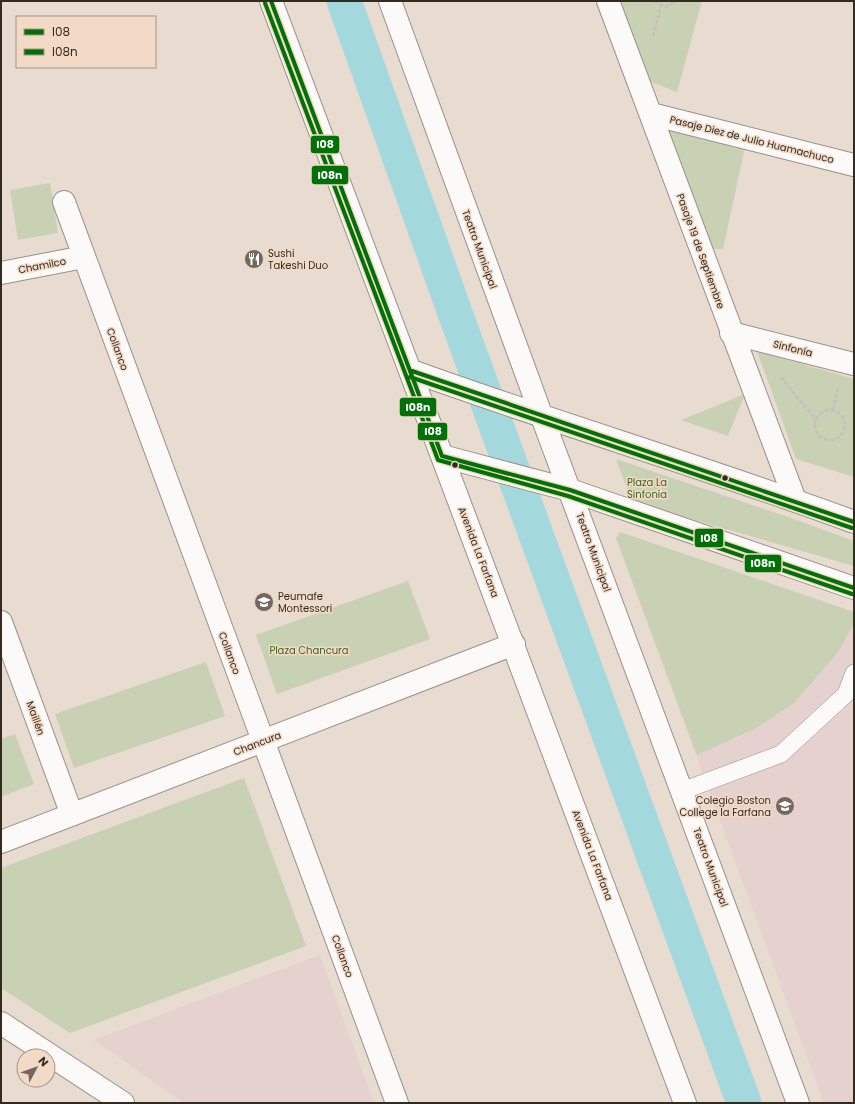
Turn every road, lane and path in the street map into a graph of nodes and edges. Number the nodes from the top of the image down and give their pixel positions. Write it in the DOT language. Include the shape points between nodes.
graph roads {
  1 [pos="272,1"];
  2 [pos="390,1"];
  3 [pos="608,1"];
  4 [pos="654,1"];
  5 [pos="676,1"];
  6 [pos="651,114"];
  7 [pos="854,165"];
  8 [pos="64,202"];
  9 [pos="84,257"];
  10 [pos="1,274"];
  11 [pos="731,333"];
  12 [pos="854,364"];
  13 [pos="412,371"];
  14 [pos="542,417"];
  15 [pos="815,424"];
  16 [pos="450,458"];
  17 [pos="570,490"];
  18 [pos="795,500"];
  19 [pos="854,522"];
  20 [pos="854,588"];
  21 [pos="1,622"];
  22 [pos="514,644"];
  23 [pos="854,672"];
  24 [pos="263,741"];
  25 [pos="682,791"];
  26 [pos="72,815"];
  27 [pos="1,842"];
  28 [pos="1,1023"];
  29 [pos="123,1103"];
  30 [pos="397,1103"];
  31 [pos="686,1103"];
  32 [pos="798,1103"];
  1 -- 13 [label="street, Avenida La Farfana"];
  2 -- 14 [label="street, Teatro Municipal"];
  3 -- 6 [label="street, Pasaje 19 de Septiembre"];
  4 -- 5 [label="path" via="666,7"];
  6 -- 7 [label="street, Pasaje Diez de Julio Huamachuco"];
  6 -- 11 [label="street, Pasaje 19 de Septiembre"];
  8 -- 9 [label="street, Collanco"];
  9 -- 10 [label="street, Chamilco"];
  9 -- 24 [label="street, Collanco"];
  11 -- 12 [label="street, Sinfonía"];
  11 -- 18 [label="street, Pasaje 19 de Septiembre"];
  13 -- 14 [label="street"];
  13 -- 16 [label="street, Avenida La Farfana"];
  14 -- 17 [label="street, Teatro Municipal"];
  14 -- 18 [label="street"];
  15 -- 15 [label="path" via="822,412 831,409 840,413 845,427 841,436 831,440 822,438"];
  16 -- 17 [label="street"];
  16 -- 22 [label="street, Avenida La Farfana"];
  17 -- 20 [label="street"];
  17 -- 25 [label="street, Teatro Municipal"];
  18 -- 19 [label="street"];
  21 -- 26 [label="street, Maillén"];
  22 -- 24 [label="street, Chancura"];
  22 -- 31 [label="street, Avenida La Farfana"];
  23 -- 25 [label="lane" via="846,694 781,754"];
  24 -- 26 [label="street, Chancura"];
  24 -- 30 [label="street, Collanco"];
  25 -- 32 [label="street, Teatro Municipal"];
  26 -- 27 [label="street, Chancura"];
  28 -- 29 [label="street"];
}
